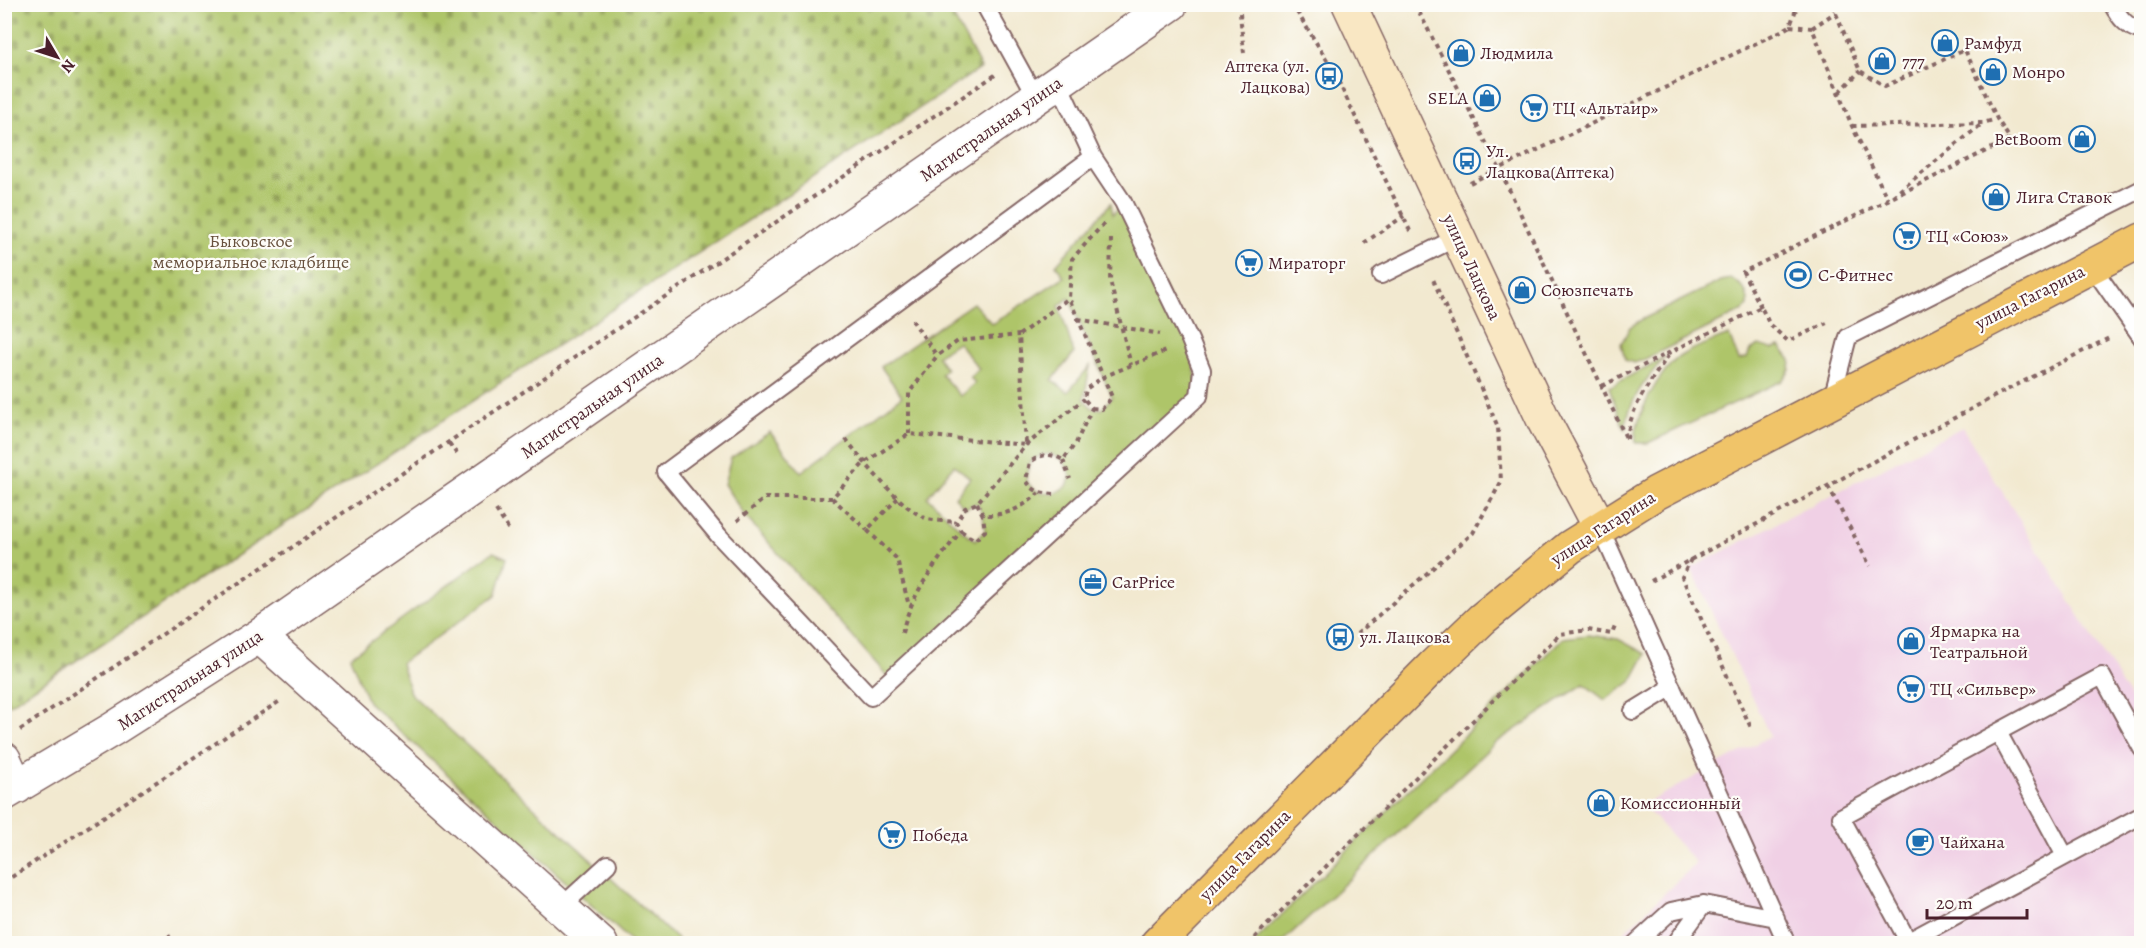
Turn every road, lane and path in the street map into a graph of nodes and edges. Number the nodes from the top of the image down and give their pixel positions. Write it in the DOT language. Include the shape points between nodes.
graph roads {
  1 [pos="984,4"];
  2 [pos="1171,4"];
  3 [pos="1239,4"];
  4 [pos="1292,4"];
  5 [pos="1349,4"];
  6 [pos="1415,4"];
  7 [pos="1798,4"];
  8 [pos="1832,4"];
  9 [pos="2112,4"];
  10 [pos="1836,12"];
  11 [pos="1790,26"];
  12 [pos="1812,28"];
  13 [pos="2142,31"];
  14 [pos="1244,53"];
  15 [pos="1015,62"];
  16 [pos="1860,71"];
  17 [pos="1047,90"];
  18 [pos="1840,92"];
  19 [pos="1996,119"];
  20 [pos="1983,123"];
  21 [pos="1852,126"];
  22 [pos="1093,157"];
  23 [pos="1500,170"];
  24 [pos="2142,189"];
  25 [pos="1888,200"];
  26 [pos="1403,217"];
  27 [pos="1112,226"];
  28 [pos="1112,237"];
  29 [pos="1458,237"];
  30 [pos="2142,240"];
  31 [pos="1364,243"];
  32 [pos="1422,255"];
  33 [pos="2091,265"];
  34 [pos="1380,275"];
  35 [pos="1069,298"];
  36 [pos="899,300"];
  37 [pos="1761,307"];
  38 [pos="2134,317"];
  39 [pos="1078,319"];
  40 [pos="1831,321"];
  41 [pos="1121,327"];
  42 [pos="1019,335"];
  43 [pos="2141,336"];
  44 [pos="1190,340"];
  45 [pos="1672,351"];
  46 [pos="937,356"];
  47 [pos="1131,365"];
  48 [pos="1103,377"];
  49 [pos="1602,386"];
  50 [pos="1084,399"];
  51 [pos="1832,399"];
  52 [pos="1092,408"];
  53 [pos="909,434"];
  54 [pos="846,439"];
  55 [pos="1026,445"];
  56 [pos="864,463"];
  57 [pos="1828,486"];
  58 [pos="1039,492"];
  59 [pos="1059,493"];
  60 [pos="832,498"];
  61 [pos="898,498"];
  62 [pos="977,503"];
  63 [pos="983,515"];
  64 [pos="956,522"];
  65 [pos="1600,527"];
  66 [pos="867,530"];
  67 [pos="961,531"];
  68 [pos="719,536"];
  69 [pos="1870,566"];
  70 [pos="909,607"];
  71 [pos="1357,634"];
  72 [pos="1612,634"];
  73 [pos="259,636"];
  74 [pos="890,679"];
  75 [pos="1672,687"];
  76 [pos="282,699"];
  77 [pos="1633,711"];
  78 [pos="1752,730"];
  79 [pos="1998,732"];
  80 [pos="2142,749"];
  81 [pos="10,768"];
  82 [pos="2142,815"];
  83 [pos="2065,856"];
  84 [pos="608,864"];
  85 [pos="4,882"];
  86 [pos="1704,903"];
  87 [pos="561,907"];
  88 [pos="1776,918"];
  89 [pos="171,936"];
  90 [pos="1169,939"];
  91 [pos="1906,942"];
  92 [pos="151,944"];
  93 [pos="601,944"];
  94 [pos="1248,944"];
  95 [pos="1635,944"];
  96 [pos="1675,944"];
  97 [pos="1787,944"];
  1 -- 15 [label="lane"];
  2 -- 17 [label="street, Магистральная улица"];
  3 -- 14 [label="path"];
  4 -- 26 [label="path" via="1332,68"];
  5 -- 29 [label="street, улица Лацкова"];
  6 -- 23 [label="path"];
  7 -- 11 [label="path"];
  8 -- 10 [label="path"];
  9 -- 13 [label="lane" via="2132,29"];
  10 -- 12 [label="path"];
  10 -- 16 [label="path"];
  11 -- 12 [label="path"];
  11 -- 23 [label="path" via="1505,164"];
  12 -- 18 [label="path"];
  15 -- 17 [label="lane"];
  15 -- 81 [label="path"];
  16 -- 18 [label="path"];
  16 -- 19 [label="path" via="1885,86 1965,50"];
  17 -- 22 [label="lane"];
  17 -- 73 [label="street, Магистральная улица"];
  18 -- 21 [label="path"];
  19 -- 20 [label="path"];
  19 -- 25 [label="path" via="2010,139"];
  20 -- 21 [label="path"];
  20 -- 25 [label="path"];
  21 -- 25 [label="path"];
  22 -- 36 [label="lane"];
  22 -- 44 [label="lane" via="1123,202"];
  23 -- 49 [label="path"];
  24 -- 51 [label="lane" via="1848,337"];
  25 -- 37 [label="path" via="1743,272"];
  26 -- 31 [label="path"];
  26 -- 32 [label="path"];
  27 -- 35 [label="path" via="1112,215 1072,259"];
  28 -- 41 [label="path" via="1110,281"];
  29 -- 32 [label="lane"];
  29 -- 65 [label="street, улица Лацкова" via="1544,421"];
  30 -- 33 [label="main road, улица Гагарина"];
  32 -- 34 [label="lane"];
  32 -- 71 [label="path" via="1498,428 1501,482 1473,533"];
  33 -- 38 [label="lane"];
  33 -- 51 [label="main road, улица Гагарина"];
  35 -- 39 [label="path"];
  35 -- 42 [label="path"];
  36 -- 46 [label="path"];
  36 -- 68 [label="lane" via="666,472"];
  37 -- 40 [label="path" via="1770,325 1788,341"];
  37 -- 45 [label="path"];
  38 -- 43 [label="lane"];
  39 -- 41 [label="path"];
  39 -- 48 [label="path"];
  41 -- 44 [label="path"];
  41 -- 47 [label="path"];
  42 -- 46 [label="path" via="958,341"];
  42 -- 55 [label="path"];
  43 -- 57 [label="path" via="2119,333"];
  44 -- 47 [label="path"];
  44 -- 74 [label="lane" via="1202,370 1199,396"];
  45 -- 49 [label="path"];
  45 -- 49 [label="path" via="1637,403 1627,440"];
  46 -- 53 [label="path" via="909,393"];
  47 -- 48 [label="path"];
  48 -- 50 [label="path" via="1086,389"];
  48 -- 52 [label="path" via="1112,397 1102,409"];
  50 -- 52 [label="path"];
  50 -- 55 [label="path"];
  51 -- 65 [label="main road, улица Гагарина"];
  52 -- 58 [label="path" via="1076,443 1063,460 1052,454 1030,462 1026,480 1030,488"];
  53 -- 55 [label="path"];
  53 -- 56 [label="path"];
  54 -- 56 [label="path"];
  55 -- 62 [label="path"];
  56 -- 60 [label="path"];
  56 -- 61 [label="path"];
  57 -- 69 [label="path"];
  57 -- 78 [label="path" via="1692,559 1682,577"];
  58 -- 59 [label="path"];
  58 -- 63 [label="path" via="1023,507 1000,516"];
  60 -- 66 [label="path"];
  60 -- 68 [label="path" via="765,498"];
  61 -- 64 [label="path" via="926,519"];
  61 -- 66 [label="path"];
  62 -- 63 [label="path"];
  62 -- 64 [label="path" via="965,508"];
  63 -- 67 [label="path" via="985,531 975,540"];
  64 -- 67 [label="path"];
  65 -- 75 [label="lane"];
  65 -- 90 [label="main road, улица Гагарина" via="1538,571 1482,619"];
  66 -- 70 [label="path" via="897,559"];
  67 -- 70 [label="path" via="928,572"];
  68 -- 74 [label="lane" via="871,697"];
  70 -- 74 [label="path"];
  72 -- 94 [label="path" via="1588,630 1560,634"];
  73 -- 81 [label="street, Магистральная улица" via="113,729"];
  73 -- 87 [label="street"];
  75 -- 77 [label="lane"];
  75 -- 88 [label="lane"];
  76 -- 85 [label="path"];
  79 -- 80 [label="lane" via="2102,676"];
  79 -- 83 [label="lane"];
  79 -- 91 [label="lane" via="1841,817"];
  82 -- 83 [label="lane"];
  83 -- 91 [label="lane"];
  84 -- 87 [label="lane"];
  86 -- 88 [label="lane"];
  86 -- 95 [label="lane" via="1671,911"];
  86 -- 96 [label="lane"];
  87 -- 93 [label="street"];
  88 -- 97 [label="lane"];
  89 -- 92 [label="path"];
}
